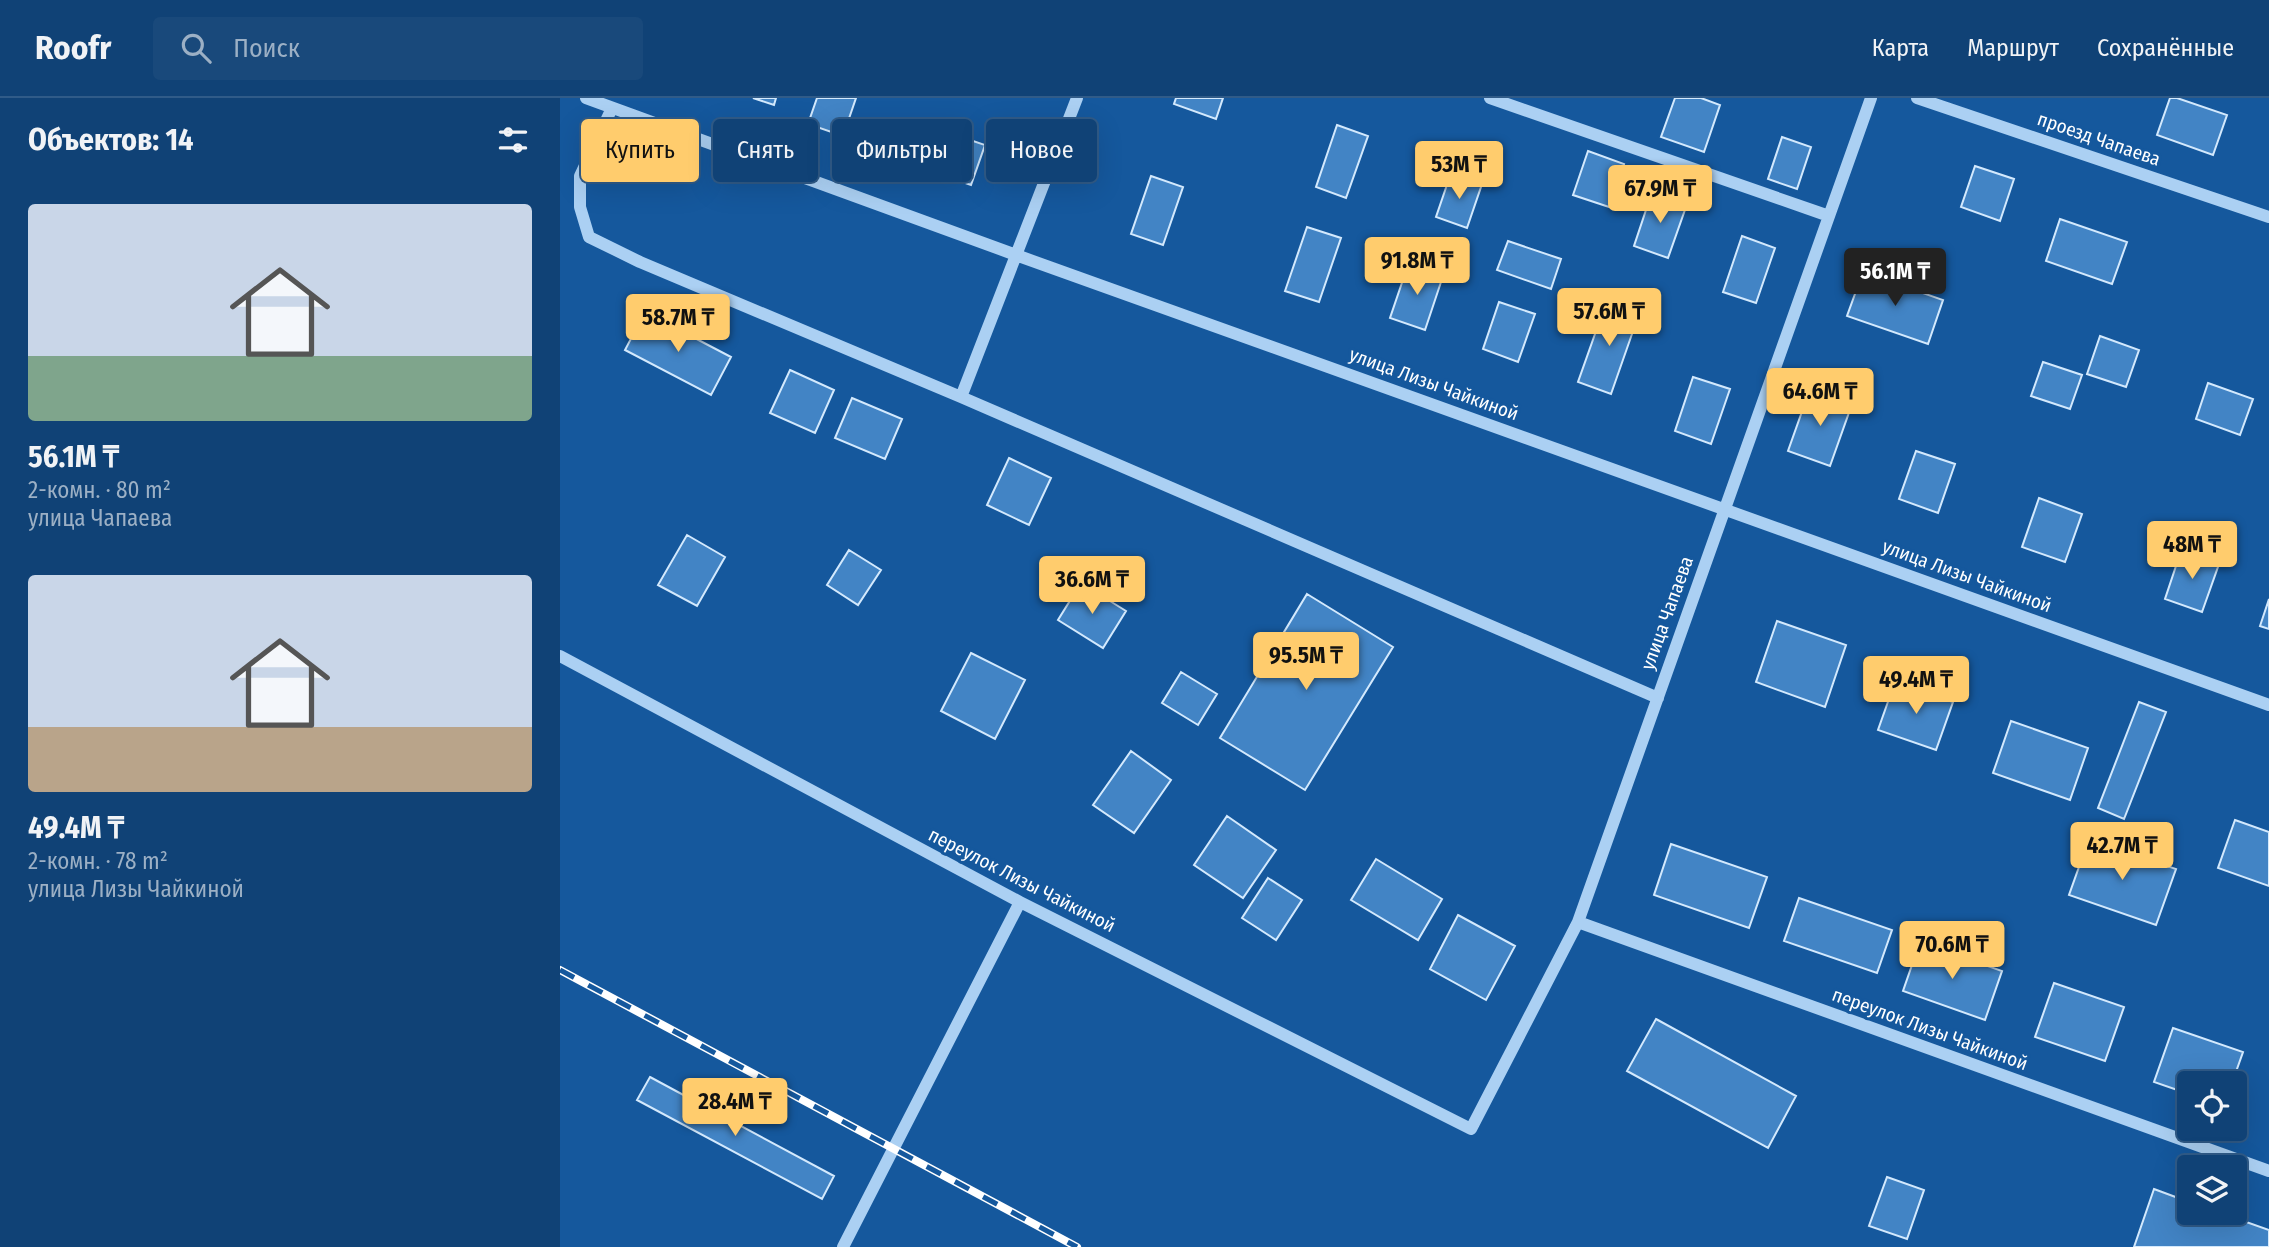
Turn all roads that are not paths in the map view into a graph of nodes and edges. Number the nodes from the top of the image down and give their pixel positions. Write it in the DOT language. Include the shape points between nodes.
graph roads {
  1 [pos="586,98"];
  2 [pos="1077,98"];
  3 [pos="1490,98"];
  4 [pos="1871,98"];
  5 [pos="1917,98"];
  6 [pos="612,107"];
  7 [pos="1829,216"];
  8 [pos="2269,217"];
  9 [pos="1016,255"];
  10 [pos="961,397"];
  11 [pos="1725,509"];
  12 [pos="560,656"];
  13 [pos="1658,698"];
  14 [pos="2269,705"];
  15 [pos="1020,902"];
  16 [pos="1578,922"];
  17 [pos="1471,1129"];
  18 [pos="2269,1171"];
  19 [pos="843,1247"];
  1 -- 6 [label="street, улица Лизы Чайкиной"];
  2 -- 9 [label="street"];
  3 -- 7 [label="street"];
  4 -- 7 [label="street, улица Чапаева"];
  5 -- 8 [label="street, проезд Чапаева"];
  6 -- 9 [label="street, улица Лизы Чайкиной"];
  6 -- 10 [label="street" via="580,176 580,207 589,237"];
  7 -- 11 [label="street, улица Чапаева"];
  9 -- 10 [label="street"];
  9 -- 11 [label="street, улица Лизы Чайкиной"];
  10 -- 13 [label="street"];
  11 -- 13 [label="street, улица Чапаева"];
  11 -- 14 [label="street, улица Лизы Чайкиной"];
  12 -- 15 [label="street, переулок Лизы Чайкиной"];
  13 -- 16 [label="street, улица Чапаева"];
  15 -- 17 [label="street, переулок Лизы Чайкиной"];
  15 -- 19 [label="street"];
  16 -- 17 [label="street, улица Чапаева"];
  16 -- 18 [label="street, переулок Лизы Чайкиной"];
}
